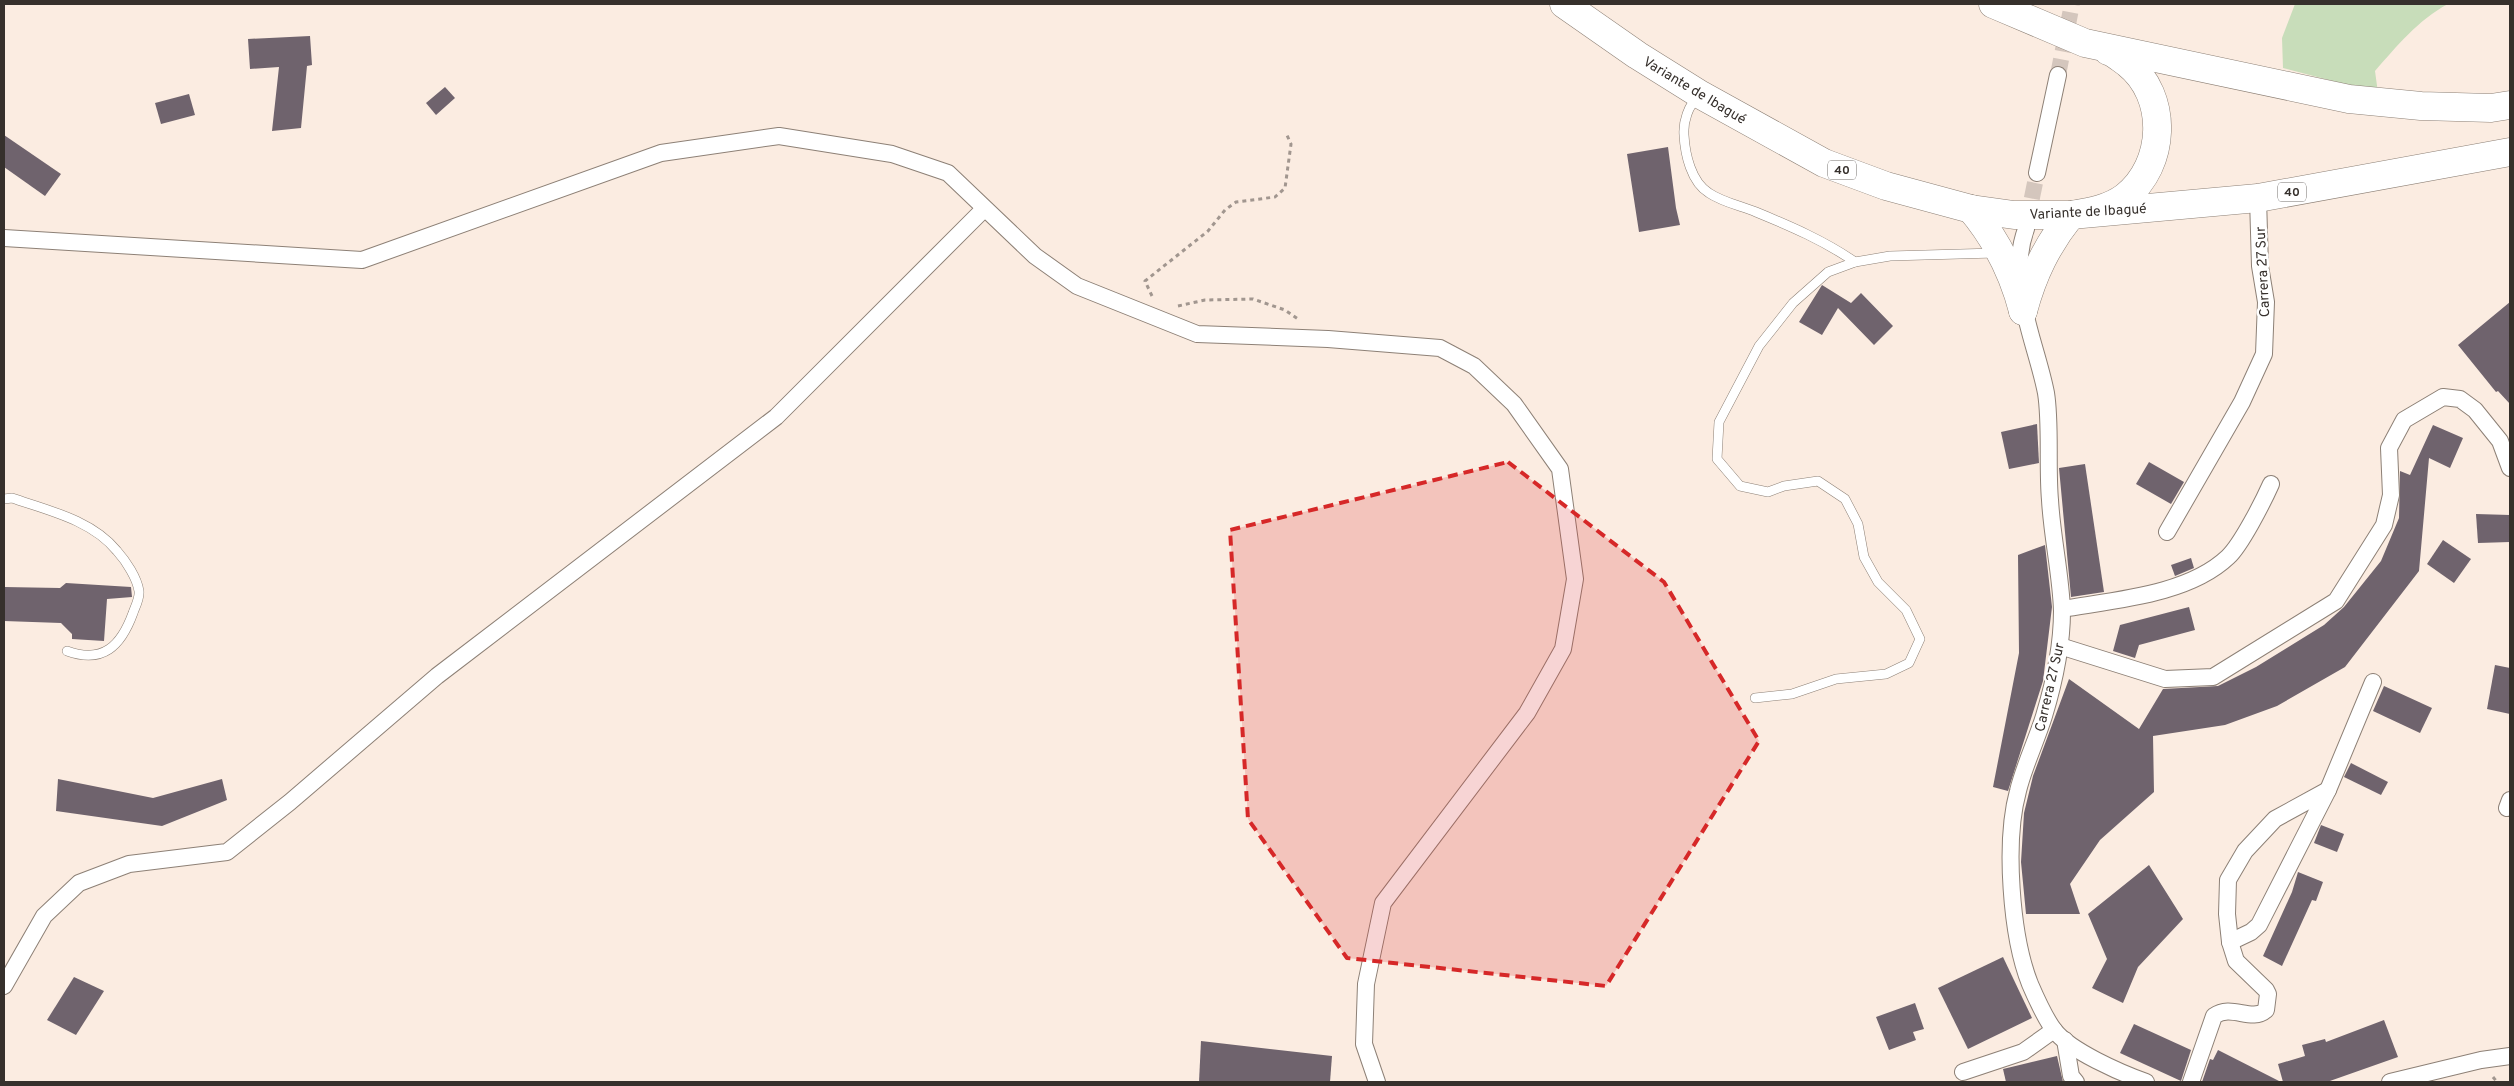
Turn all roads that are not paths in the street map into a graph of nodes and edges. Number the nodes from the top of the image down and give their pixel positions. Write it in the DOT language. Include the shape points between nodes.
graph roads {
  1 [pos="1564,4"];
  2 [pos="1599,4"];
  3 [pos="1993,4"];
  4 [pos="2085,42"];
  5 [pos="1637,55"];
  6 [pos="2058,75"];
  7 [pos="1701,95"];
  8 [pos="2510,105"];
  9 [pos="2510,152"];
  10 [pos="2037,173"];
  11 [pos="2258,198"];
  12 [pos="984,209"];
  13 [pos="1971,209"];
  14 [pos="2070,215"];
  15 [pos="2026,229"];
  16 [pos="4,238"];
  17 [pos="2003,253"];
  18 [pos="1855,262"];
  19 [pos="2023,311"];
  20 [pos="2510,468"];
  21 [pos="2271,484"];
  22 [pos="4,499"];
  23 [pos="2167,532"];
  24 [pos="2062,609"];
  25 [pos="2060,646"];
  26 [pos="67,651"];
  27 [pos="2373,682"];
  28 [pos="1755,698"];
  29 [pos="2328,790"];
  30 [pos="2230,942"];
  31 [pos="4,986"];
  32 [pos="2059,1035"];
  33 [pos="2510,1056"];
  34 [pos="1963,1072"];
  35 [pos="1377,1082"];
  36 [pos="2076,1082"];
  37 [pos="2146,1082"];
  38 [pos="2191,1082"];
  39 [pos="2390,1082"];
  1 -- 5 [label="highway, Variante de Ibagué / 40"];
  2 -- 5 [label="highway" via="1602,14 1621,40"];
  3 -- 4 [label="highway"];
  4 -- 8 [label="highway" via="2349,99 2431,107 2491,108"];
  4 -- 14 [label="highway" via="2112,52 2135,70 2151,94 2158,122 2156,150 2144,176 2124,197 2099,211"];
  5 -- 7 [label="highway, Variante de Ibagué / 40"];
  6 -- 10 [label="street"];
  7 -- 13 [label="highway, Variante de Ibagué / 40" via="1824,163 1886,186"];
  7 -- 18 [label="lane" via="1694,100 1684,125 1685,151 1695,176 1708,193 1803,232"];
  9 -- 11 [label="highway, Variante de Ibagué / 40"];
  11 -- 14 [label="highway, Variante de Ibagué / 40"];
  11 -- 23 [label="street, Carrera 27 Sur" via="2260,266 2266,302 2264,354 2242,402"];
  12 -- 16 [label="street" via="948,173 892,154 779,136 661,153 362,260"];
  12 -- 31 [label="street" via="776,417 437,676 227,852 129,864 79,883 44,916"];
  12 -- 35 [label="street" via="1035,256 1077,286 1197,334 1328,339 1440,348 1474,366 1514,404 1560,469 1575,579 1564,649 1527,713 1383,903 1366,984 1364,1034 1364,1044"];
  13 -- 14 [label="highway, Variante de Ibagué / 40" via="2014,215"];
  13 -- 17 [label="highway"];
  14 -- 19 [label="highway" via="2040,260"];
  15 -- 19 [label="street, Carrera 27 Sur" via="2021,252"];
  17 -- 18 [label="lane" via="1890,256"];
  17 -- 19 [label="highway" via="2016,281"];
  18 -- 28 [label="lane" via="1828,272 1793,303 1758,346 1719,422 1717,459 1740,486 1768,492 1818,481 1845,499 1858,524 1864,557 1878,582 1906,610 1920,639 1909,663 1886,674 1836,678 1792,694"];
  19 -- 24 [label="street, Carrera 27 Sur" via="2046,394 2052,526"];
  20 -- 25 [label="street" via="2500,441 2475,410 2460,399 2443,397 2404,420 2390,448 2391,495 2384,525 2336,601 2213,677 2165,680"];
  21 -- 24 [label="street" via="2230,556 2211,571 2156,592"];
  22 -- 26 [label="lane" via="12,498 72,518 117,550 132,572 139,592 120,640 108,651 84,657"];
  24 -- 25 [label="street, Carrera 27 Sur"];
  25 -- 32 [label="street, Carrera 27 Sur" via="2044,715 2017,792 2012,829 2012,912 2030,984"];
  27 -- 29 [label="street"];
  29 -- 30 [label="street" via="2259,925"];
  29 -- 30 [label="street" via="2275,819 2245,851 2228,880"];
  30 -- 38 [label="street" via="2236,962 2268,994 2266,1010 2258,1015 2224,1010 2214,1016"];
  32 -- 34 [label="street" via="2023,1052"];
  32 -- 36 [label="street, Carrera 27 Sur" via="2071,1076"];
  32 -- 37 [label="street" via="2115,1070"];
  33 -- 39 [label="street"];
}
